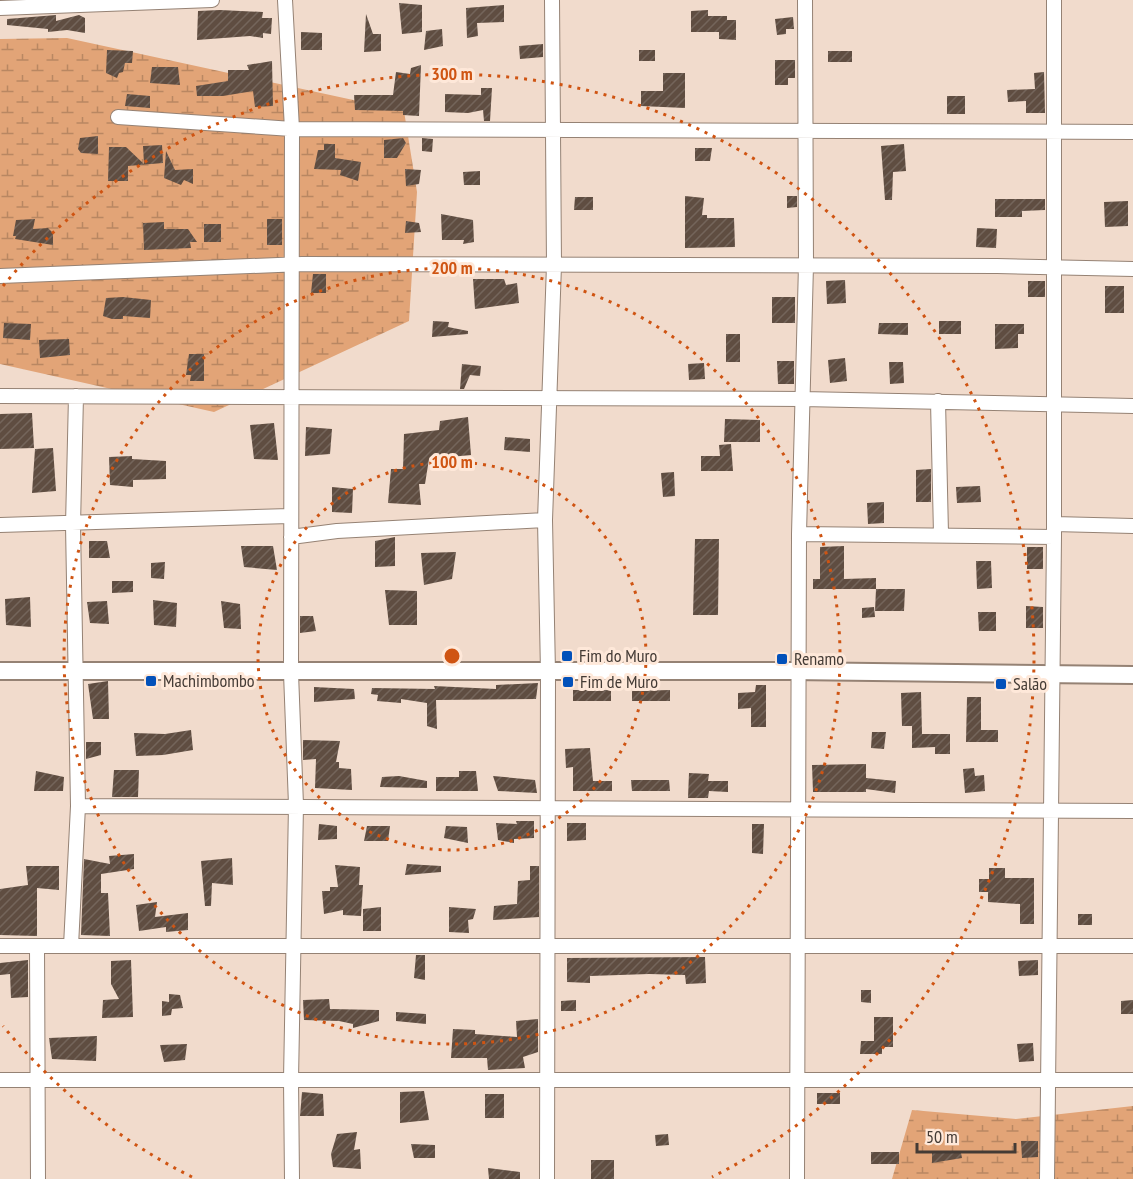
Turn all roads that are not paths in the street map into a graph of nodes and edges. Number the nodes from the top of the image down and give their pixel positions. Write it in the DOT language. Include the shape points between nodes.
graph roads {
  1 [pos="212,0"];
  2 [pos="285,0"];
  3 [pos="552,0"];
  4 [pos="805,0"];
  5 [pos="1054,0"];
  6 [pos="19,4"];
  7 [pos="0,8"];
  8 [pos="118,117"];
  9 [pos="554,128"];
  10 [pos="292,129"];
  11 [pos="805,130"];
  12 [pos="1054,132"];
  13 [pos="1133,132"];
  14 [pos="293,265"];
  15 [pos="554,265"];
  16 [pos="806,265"];
  17 [pos="1054,269"];
  18 [pos="1133,269"];
  19 [pos="0,276"];
  20 [pos="0,396"];
  21 [pos="76,396"];
  22 [pos="291,398"];
  23 [pos="802,399"];
  24 [pos="549,400"];
  25 [pos="938,401"];
  26 [pos="1052,403"];
  27 [pos="1133,406"];
  28 [pos="290,516"];
  29 [pos="545,520"];
  30 [pos="0,525"];
  31 [pos="73,525"];
  32 [pos="1133,526"];
  33 [pos="1054,531"];
  34 [pos="799,534"];
  35 [pos="941,534"];
  36 [pos="291,537"];
  37 [pos="0,671"];
  38 [pos="799,671"];
  39 [pos="75,672"];
  40 [pos="548,672"];
  41 [pos="291,673"];
  42 [pos="1052,675"];
  43 [pos="1133,675"];
  44 [pos="296,805"];
  45 [pos="78,806"];
  46 [pos="799,808"];
  47 [pos="548,809"];
  48 [pos="1049,811"];
  49 [pos="1133,811"];
  50 [pos="294,944"];
  51 [pos="800,944"];
  52 [pos="548,945"];
  53 [pos="1048,945"];
  54 [pos="0,946"];
  55 [pos="37,946"];
  56 [pos="71,946"];
  57 [pos="1133,946"];
  58 [pos="546,1079"];
  59 [pos="799,1079"];
  60 [pos="0,1080"];
  61 [pos="37,1080"];
  62 [pos="291,1080"];
  63 [pos="1048,1080"];
  64 [pos="1133,1080"];
  65 [pos="38,1179"];
  66 [pos="292,1179"];
  67 [pos="547,1179"];
  68 [pos="797,1179"];
  69 [pos="1047,1179"];
  1 -- 6 [label="street"];
  2 -- 10 [label="street"];
  3 -- 9 [label="street"];
  4 -- 11 [label="street"];
  5 -- 12 [label="street"];
  6 -- 7 [label="street"];
  8 -- 10 [label="street"];
  9 -- 10 [label="street"];
  9 -- 11 [label="street"];
  9 -- 15 [label="street"];
  10 -- 14 [label="street"];
  11 -- 12 [label="street"];
  11 -- 16 [label="street"];
  12 -- 13 [label="street"];
  12 -- 17 [label="street"];
  14 -- 15 [label="street"];
  14 -- 19 [label="street"];
  14 -- 22 [label="street"];
  15 -- 16 [label="street"];
  15 -- 24 [label="street"];
  16 -- 17 [label="street"];
  16 -- 23 [label="street"];
  17 -- 18 [label="street"];
  17 -- 26 [label="street"];
  20 -- 21 [label="street"];
  21 -- 22 [label="street"];
  21 -- 31 [label="street"];
  22 -- 24 [label="street"];
  22 -- 28 [label="street"];
  23 -- 24 [label="street"];
  23 -- 25 [label="street"];
  23 -- 34 [label="street"];
  24 -- 29 [label="street"];
  25 -- 26 [label="street"];
  25 -- 35 [label="street"];
  26 -- 27 [label="street"];
  26 -- 33 [label="street"];
  28 -- 31 [label="street"];
  28 -- 36 [label="street"];
  29 -- 36 [label="street"];
  29 -- 40 [label="street"];
  30 -- 31 [label="street"];
  31 -- 39 [label="street"];
  32 -- 33 [label="street"];
  33 -- 35 [label="street"];
  33 -- 42 [label="street"];
  34 -- 35 [label="street"];
  34 -- 38 [label="street"];
  36 -- 41 [label="street"];
  37 -- 39 [label="street"];
  38 -- 40 [label="street"];
  38 -- 42 [label="street"];
  38 -- 46 [label="street"];
  39 -- 41 [label="street"];
  39 -- 45 [label="street"];
  40 -- 41 [label="street"];
  40 -- 47 [label="street"];
  41 -- 44 [label="street"];
  42 -- 43 [label="street"];
  42 -- 48 [label="street"];
  44 -- 45 [label="street"];
  44 -- 47 [label="street"];
  44 -- 50 [label="street"];
  45 -- 56 [label="street"];
  46 -- 47 [label="street"];
  46 -- 48 [label="street"];
  46 -- 51 [label="street"];
  47 -- 52 [label="street"];
  48 -- 49 [label="street"];
  48 -- 53 [label="street"];
  50 -- 52 [label="street"];
  50 -- 56 [label="street"];
  50 -- 62 [label="street"];
  51 -- 52 [label="street"];
  51 -- 53 [label="street"];
  51 -- 59 [label="street"];
  52 -- 58 [label="street"];
  53 -- 57 [label="street"];
  53 -- 63 [label="street"];
  54 -- 55 [label="street"];
  55 -- 56 [label="street"];
  55 -- 61 [label="street"];
  58 -- 59 [label="street"];
  58 -- 62 [label="street"];
  58 -- 67 [label="street"];
  59 -- 63 [label="street"];
  59 -- 68 [label="street"];
  60 -- 61 [label="street"];
  61 -- 62 [label="street"];
  61 -- 65 [label="street"];
  62 -- 66 [label="street"];
  63 -- 64 [label="street"];
  63 -- 69 [label="street"];
}
